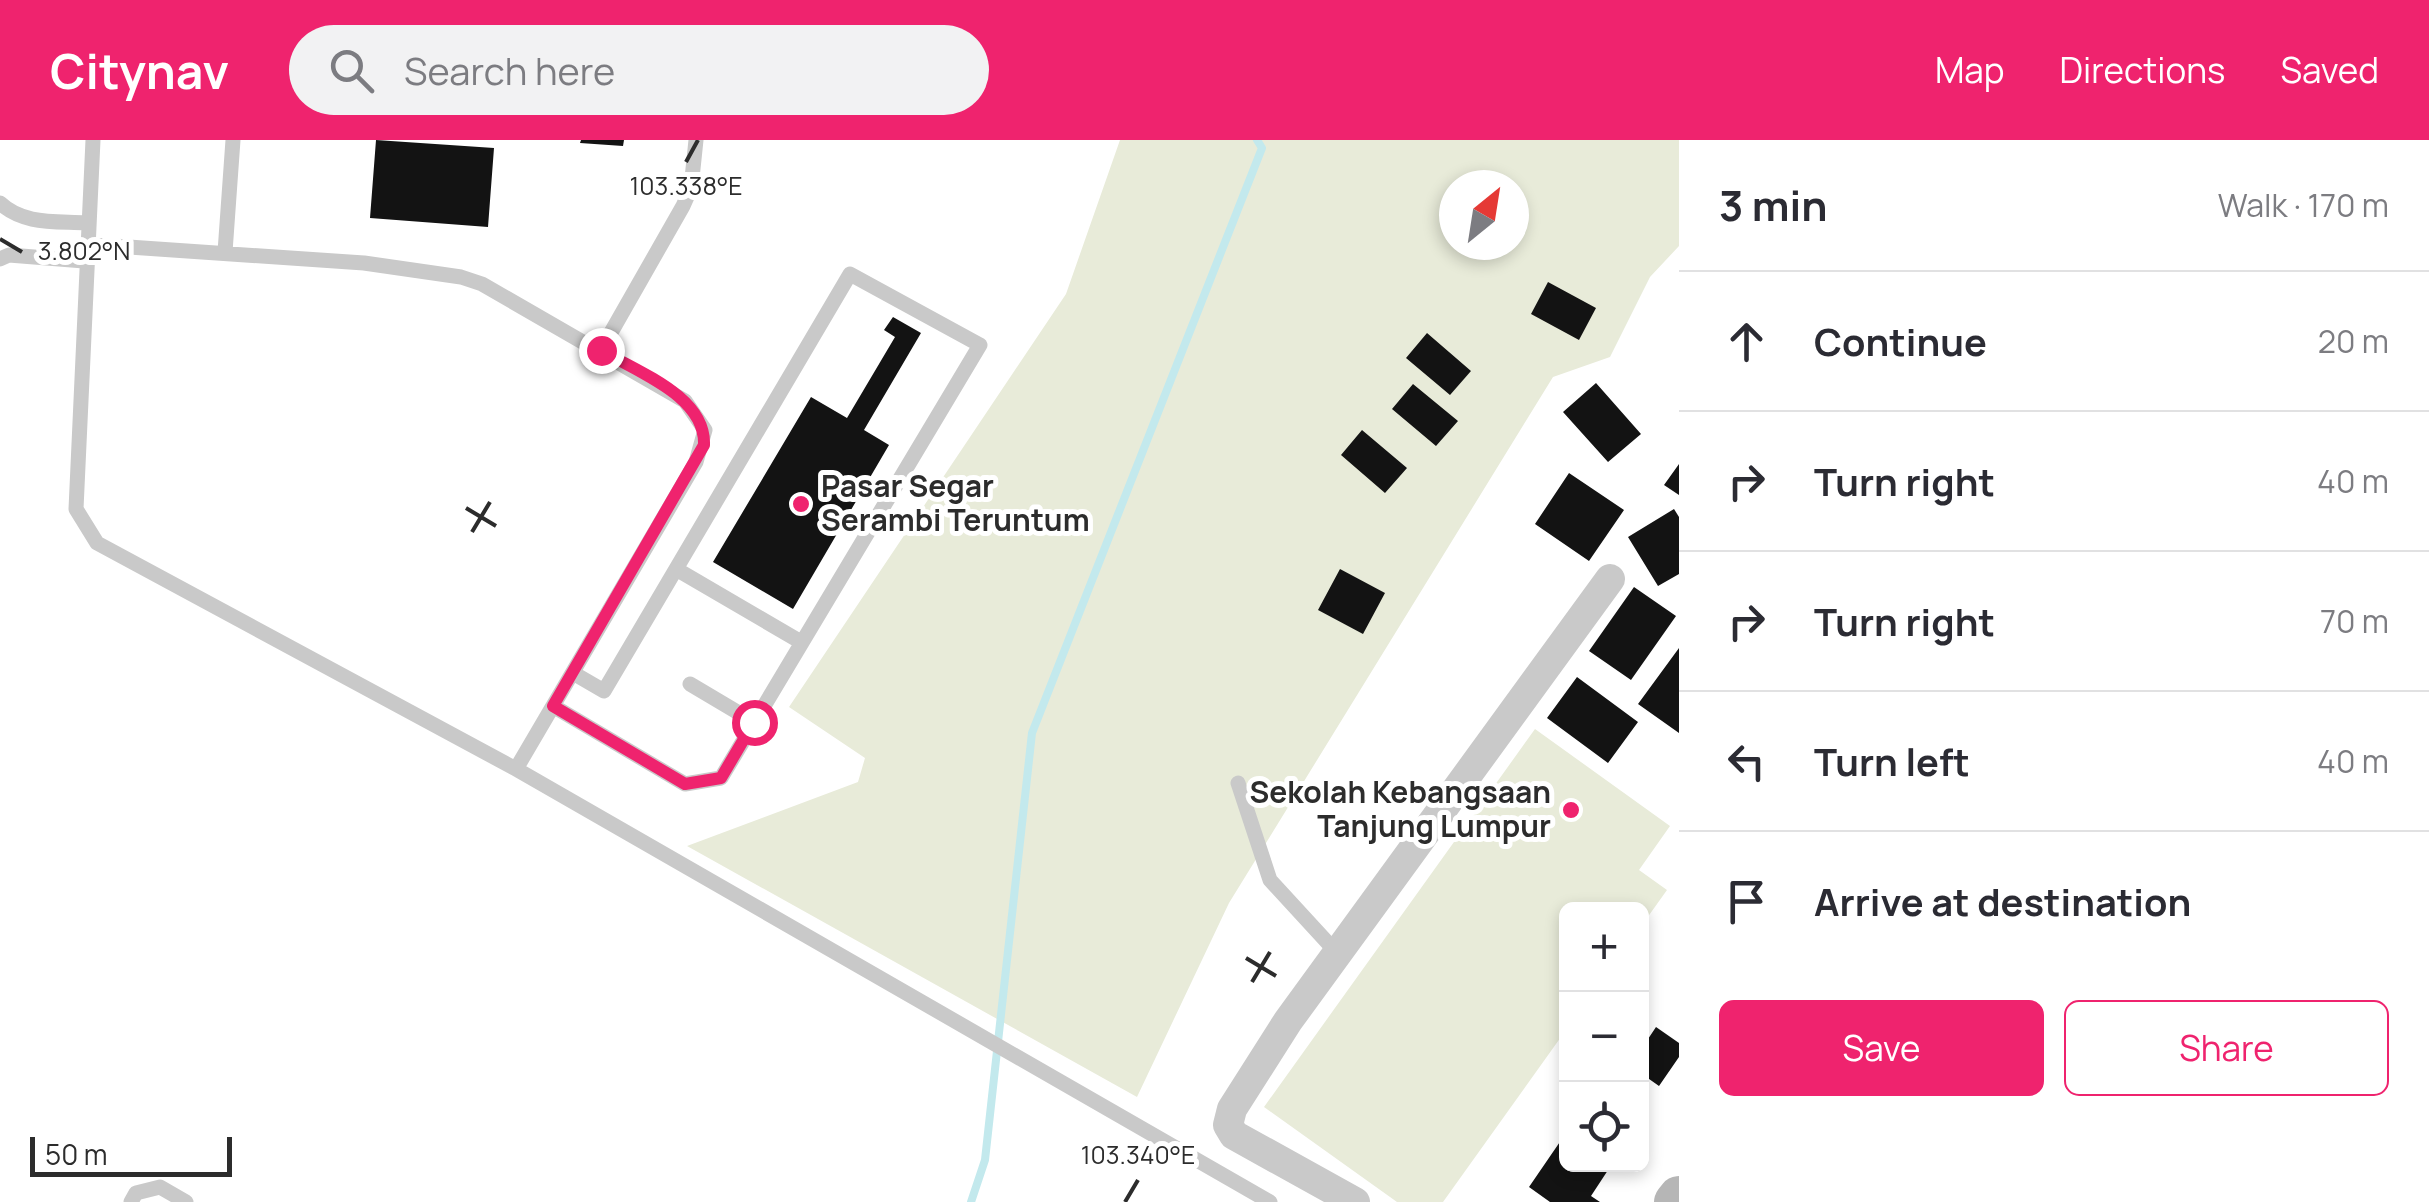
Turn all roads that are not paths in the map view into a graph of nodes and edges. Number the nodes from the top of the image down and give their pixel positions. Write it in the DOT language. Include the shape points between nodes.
graph roads {
  1 [pos="93,140"];
  2 [pos="233,140"];
  3 [pos="696,140"];
  4 [pos="0,203"];
  5 [pos="86,223"];
  6 [pos="85,244"];
  7 [pos="224,252"];
  8 [pos="0,259"];
  9 [pos="84,262"];
  10 [pos="601,350"];
  11 [pos="676,569"];
  12 [pos="1610,579"];
  13 [pos="801,642"];
  14 [pos="573,673"];
  15 [pos="690,684"];
  16 [pos="553,706"];
  17 [pos="754,722"];
  18 [pos="516,769"];
  19 [pos="1238,783"];
  20 [pos="1338,954"];
  21 [pos="131,1202"];
  22 [pos="186,1202"];
  23 [pos="1270,1202"];
  24 [pos="1355,1202"];
  1 -- 5 [label="lane"];
  2 -- 7 [label="lane"];
  3 -- 10 [label="lane" via="683,206"];
  4 -- 5 [label="lane" via="34,220"];
  5 -- 6 [label="lane"];
  6 -- 7 [label="lane"];
  6 -- 9 [label="lane"];
  7 -- 10 [label="lane" via="461,277"];
  8 -- 9 [label="lane"];
  9 -- 18 [label="lane" via="76,509 90,535 114,555"];
  10 -- 14 [label="lane" via="685,401 705,430 704,445"];
  11 -- 13 [label="lane"];
  11 -- 13 [label="lane" via="850,274 980,346"];
  11 -- 14 [label="lane" via="604,691"];
  12 -- 20 [label="street"];
  13 -- 17 [label="lane"];
  14 -- 16 [label="lane"];
  15 -- 17 [label="lane"];
  16 -- 17 [label="lane" via="685,784 721,778"];
  16 -- 18 [label="lane"];
  18 -- 23 [label="lane"];
  19 -- 20 [label="lane" via="1270,880"];
  20 -- 24 [label="street" via="1247,1084 1228,1125 1246,1142"];
  21 -- 22 [label="lane" via="136,1193 160,1187"];
}
